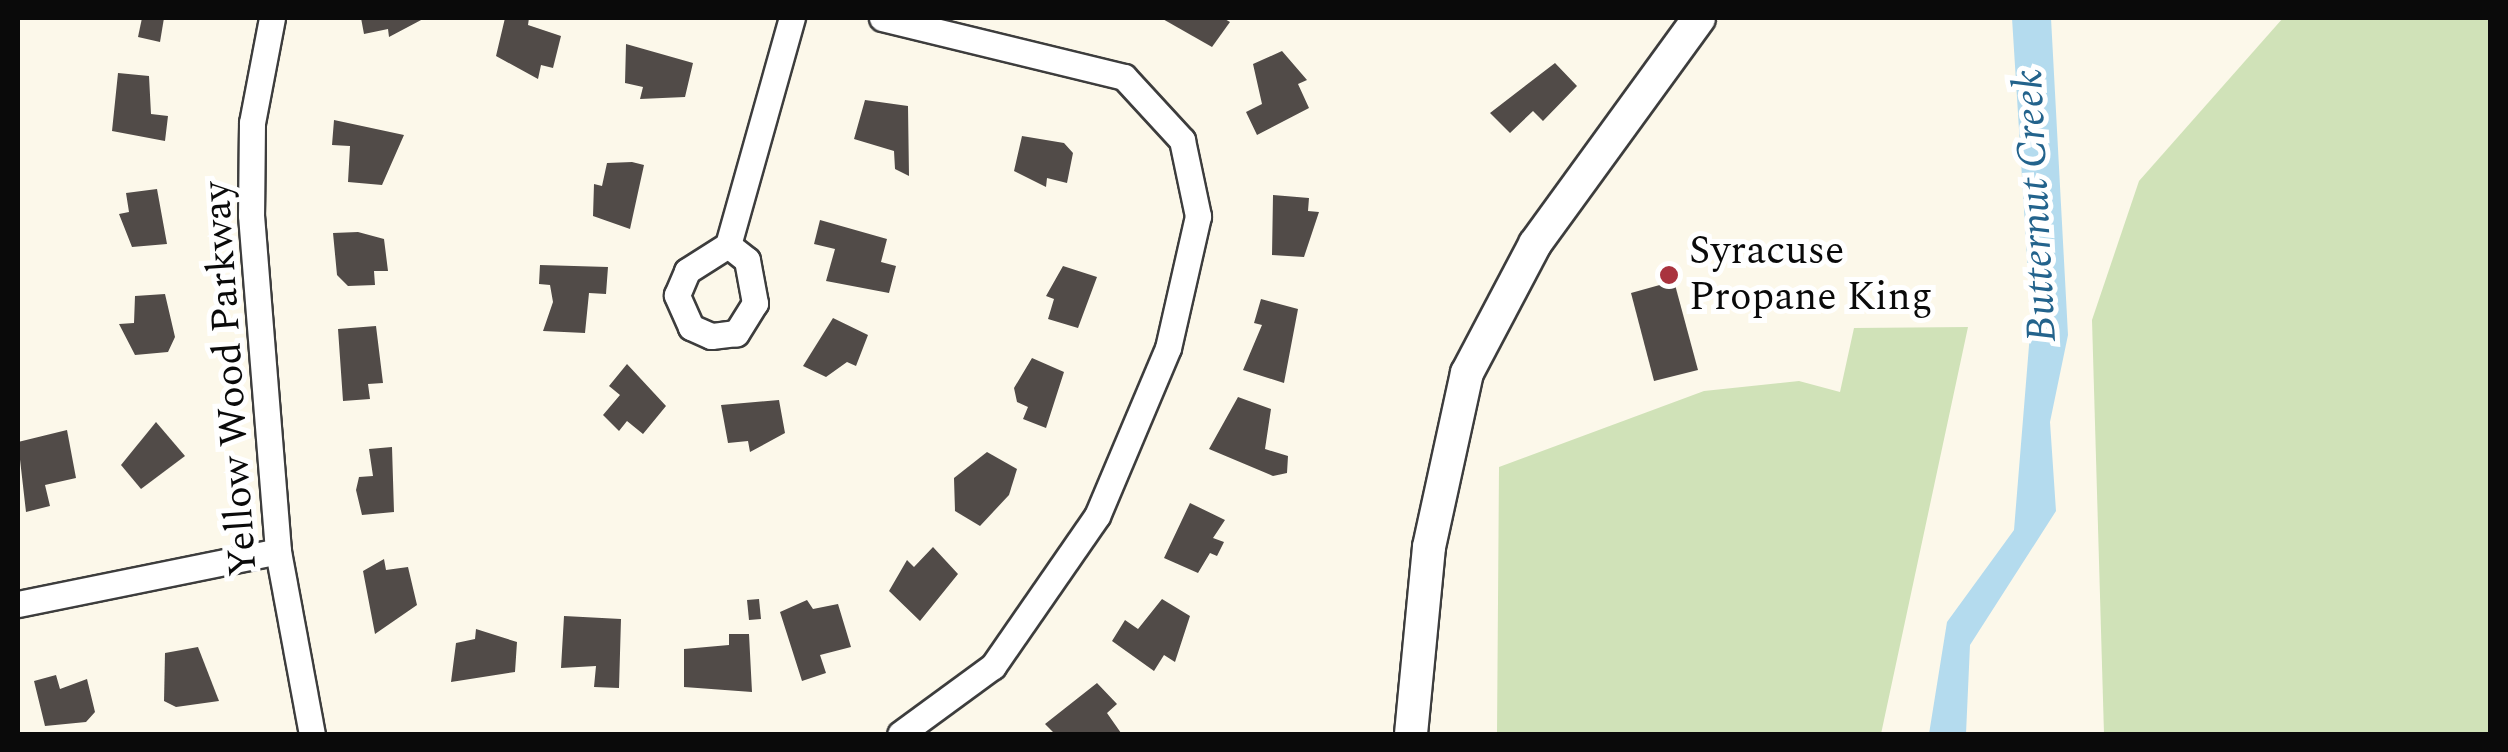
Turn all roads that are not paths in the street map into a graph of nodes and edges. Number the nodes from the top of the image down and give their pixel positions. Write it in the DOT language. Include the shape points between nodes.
graph roads {
  1 [pos="272,18"];
  2 [pos="792,18"];
  3 [pos="882,18"];
  4 [pos="1699,18"];
  5 [pos="728,245"];
  6 [pos="278,552"];
  7 [pos="18,604"];
  8 [pos="312,734"];
  9 [pos="900,734"];
  10 [pos="1411,734"];
  1 -- 6 [label="street, Yellow Wood Parkway" via="252,123 251,215"];
  2 -- 5 [label="street"];
  3 -- 9 [label="street" via="1124,77 1182,140 1198,216 1168,348 1097,516 993,666"];
  4 -- 10 [label="street" via="1535,244 1467,373 1429,547"];
  6 -- 7 [label="street"];
  6 -- 8 [label="street, Yellow Wood Parkway"];
}
